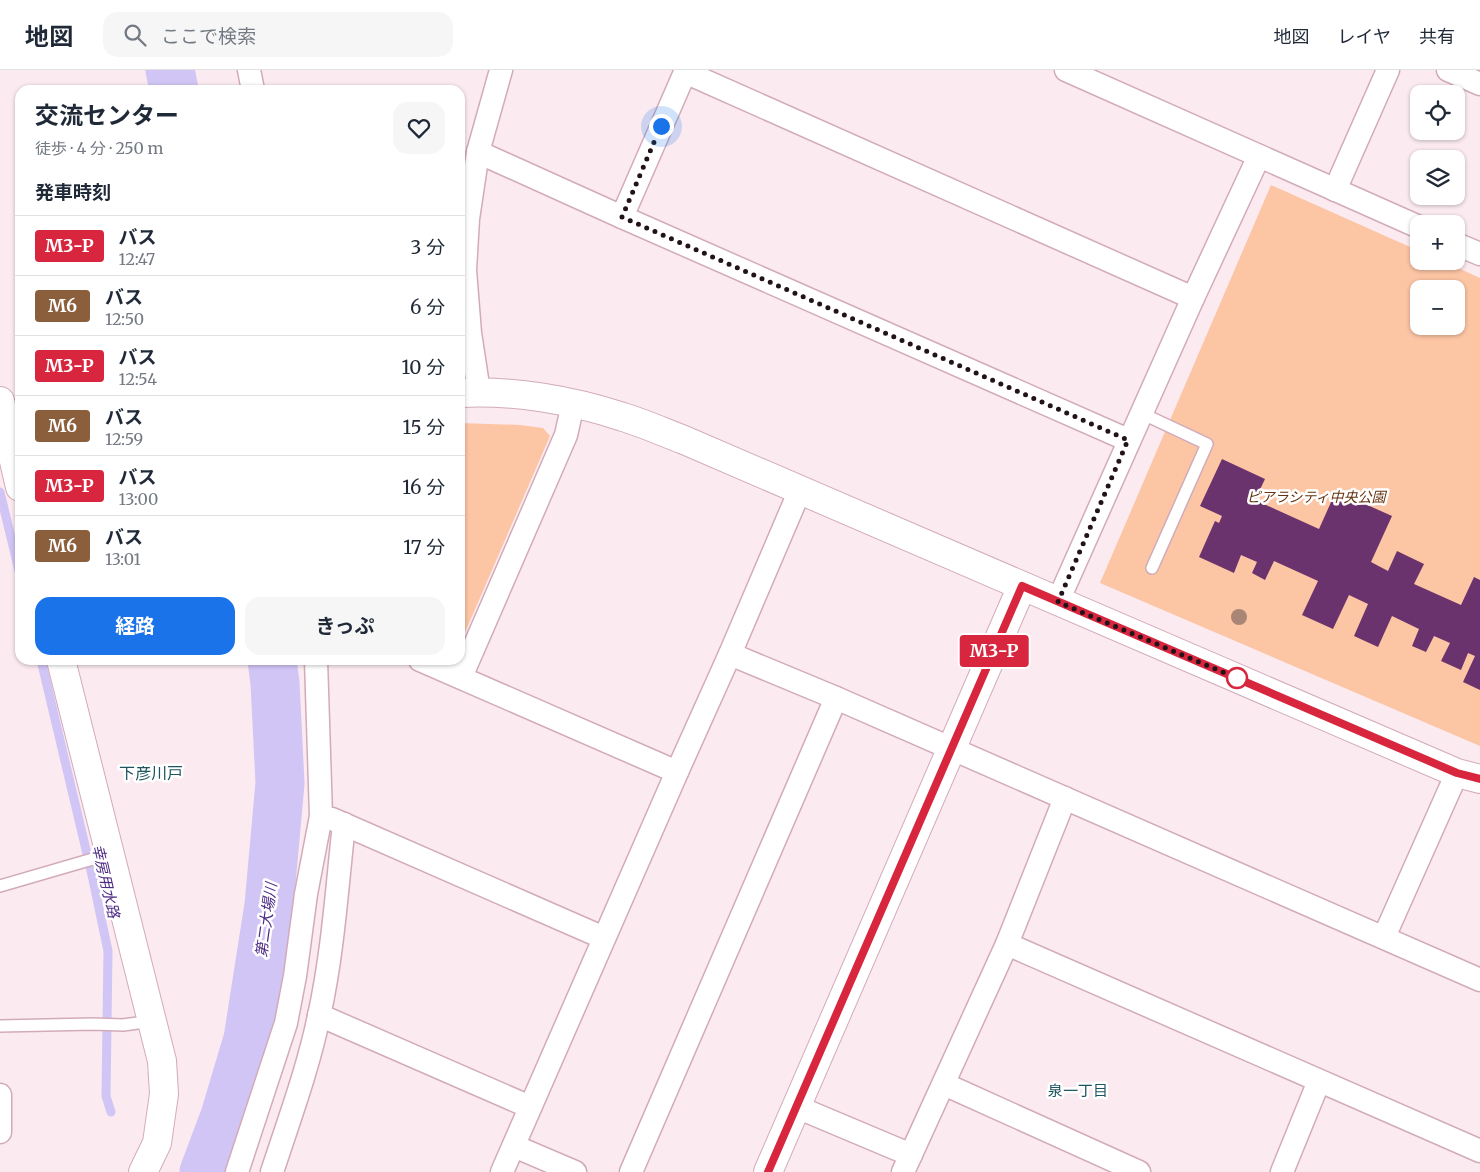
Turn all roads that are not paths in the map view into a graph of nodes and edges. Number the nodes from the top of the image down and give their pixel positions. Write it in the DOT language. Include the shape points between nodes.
graph roads {
  1 [pos="249,70"];
  2 [pos="501,70"];
  3 [pos="1066,70"];
  4 [pos="1388,70"];
  5 [pos="1448,70"];
  6 [pos="685,71"];
  7 [pos="1480,84"];
  8 [pos="252,85"];
  9 [pos="478,152"];
  10 [pos="1259,156"];
  11 [pos="1335,190"];
  12 [pos="622,217"];
  13 [pos="1410,223"];
  14 [pos="1465,248"];
  15 [pos="1480,254"];
  16 [pos="1193,298"];
  17 [pos="469,392"];
  18 [pos="0,401"];
  19 [pos="573,404"];
  20 [pos="1140,414"];
  21 [pos="1128,440"];
  22 [pos="13,465"];
  23 [pos="800,490"];
  24 [pos="1152,568"];
  25 [pos="1022,586"];
  26 [pos="1058,602"];
  27 [pos="730,654"];
  28 [pos="62,665"];
  29 [pos="316,665"];
  30 [pos="432,665"];
  31 [pos="461,677"];
  32 [pos="836,698"];
  33 [pos="952,749"];
  34 [pos="676,772"];
  35 [pos="1468,776"];
  36 [pos="1065,798"];
  37 [pos="321,816"];
  38 [pos="344,824"];
  39 [pos="104,856"];
  40 [pos="0,886"];
  41 [pos="1384,937"];
  42 [pos="604,938"];
  43 [pos="1007,944"];
  44 [pos="1480,980"];
  45 [pos="319,1015"];
  46 [pos="152,1021"];
  47 [pos="0,1026"];
  48 [pos="1319,1081"];
  49 [pos="944,1084"];
  50 [pos="0,1095"];
  51 [pos="530,1107"];
  52 [pos="796,1107"];
  53 [pos="0,1132"];
  54 [pos="514,1146"];
  55 [pos="1480,1151"];
  56 [pos="907,1164"];
  57 [pos="143,1172"];
  58 [pos="237,1172"];
  59 [pos="272,1172"];
  60 [pos="502,1172"];
  61 [pos="575,1172"];
  62 [pos="631,1172"];
  63 [pos="768,1172"];
  64 [pos="1139,1172"];
  65 [pos="1282,1172"];
  1 -- 8 [label="street"];
  2 -- 9 [label="street"];
  3 -- 10 [label="street"];
  4 -- 11 [label="street"];
  5 -- 7 [label="street"];
  6 -- 12 [label="street"];
  6 -- 16 [label="street"];
  9 -- 12 [label="street"];
  9 -- 17 [label="street" via="468,219 465,270 470,333"];
  10 -- 11 [label="street"];
  10 -- 16 [label="street"];
  11 -- 13 [label="street"];
  12 -- 21 [label="street"];
  14 -- 15 [label="street"];
  16 -- 20 [label="street"];
  17 -- 19 [label="street" via="513,394"];
  18 -- 22 [label="street"];
  19 -- 23 [label="street" via="649,426"];
  19 -- 31 [label="street" via="566,435"];
  20 -- 21 [label="street"];
  20 -- 24 [label="lane" via="1207,444"];
  21 -- 26 [label="street"];
  23 -- 25 [label="street"];
  23 -- 27 [label="street"];
  25 -- 26 [label="street"];
  25 -- 33 [label="street"];
  26 -- 35 [label="street"];
  27 -- 32 [label="street"];
  27 -- 34 [label="street"];
  28 -- 39 [label="street"];
  29 -- 37 [label="street"];
  30 -- 31 [label="street"];
  31 -- 34 [label="street"];
  32 -- 33 [label="street"];
  32 -- 62 [label="street"];
  33 -- 36 [label="street"];
  33 -- 52 [label="street"];
  34 -- 42 [label="street"];
  35 -- 41 [label="street"];
  36 -- 41 [label="street"];
  36 -- 43 [label="street"];
  37 -- 38 [label="street"];
  37 -- 58 [label="street" via="286,1023"];
  38 -- 42 [label="street"];
  38 -- 45 [label="street"];
  39 -- 40 [label="lane"];
  39 -- 46 [label="street"];
  41 -- 44 [label="street"];
  42 -- 51 [label="street"];
  43 -- 48 [label="street"];
  43 -- 49 [label="street"];
  45 -- 51 [label="street"];
  45 -- 59 [label="street" via="310,1058"];
  46 -- 47 [label="lane" via="124,1025"];
  46 -- 57 [label="street" via="162,1061 164,1094 157,1144"];
  48 -- 55 [label="street"];
  48 -- 65 [label="street"];
  49 -- 56 [label="street"];
  49 -- 64 [label="street"];
  50 -- 53 [label="street"];
  51 -- 54 [label="street"];
  52 -- 56 [label="street"];
  52 -- 63 [label="street"];
  54 -- 60 [label="street"];
  54 -- 61 [label="street"];
}
